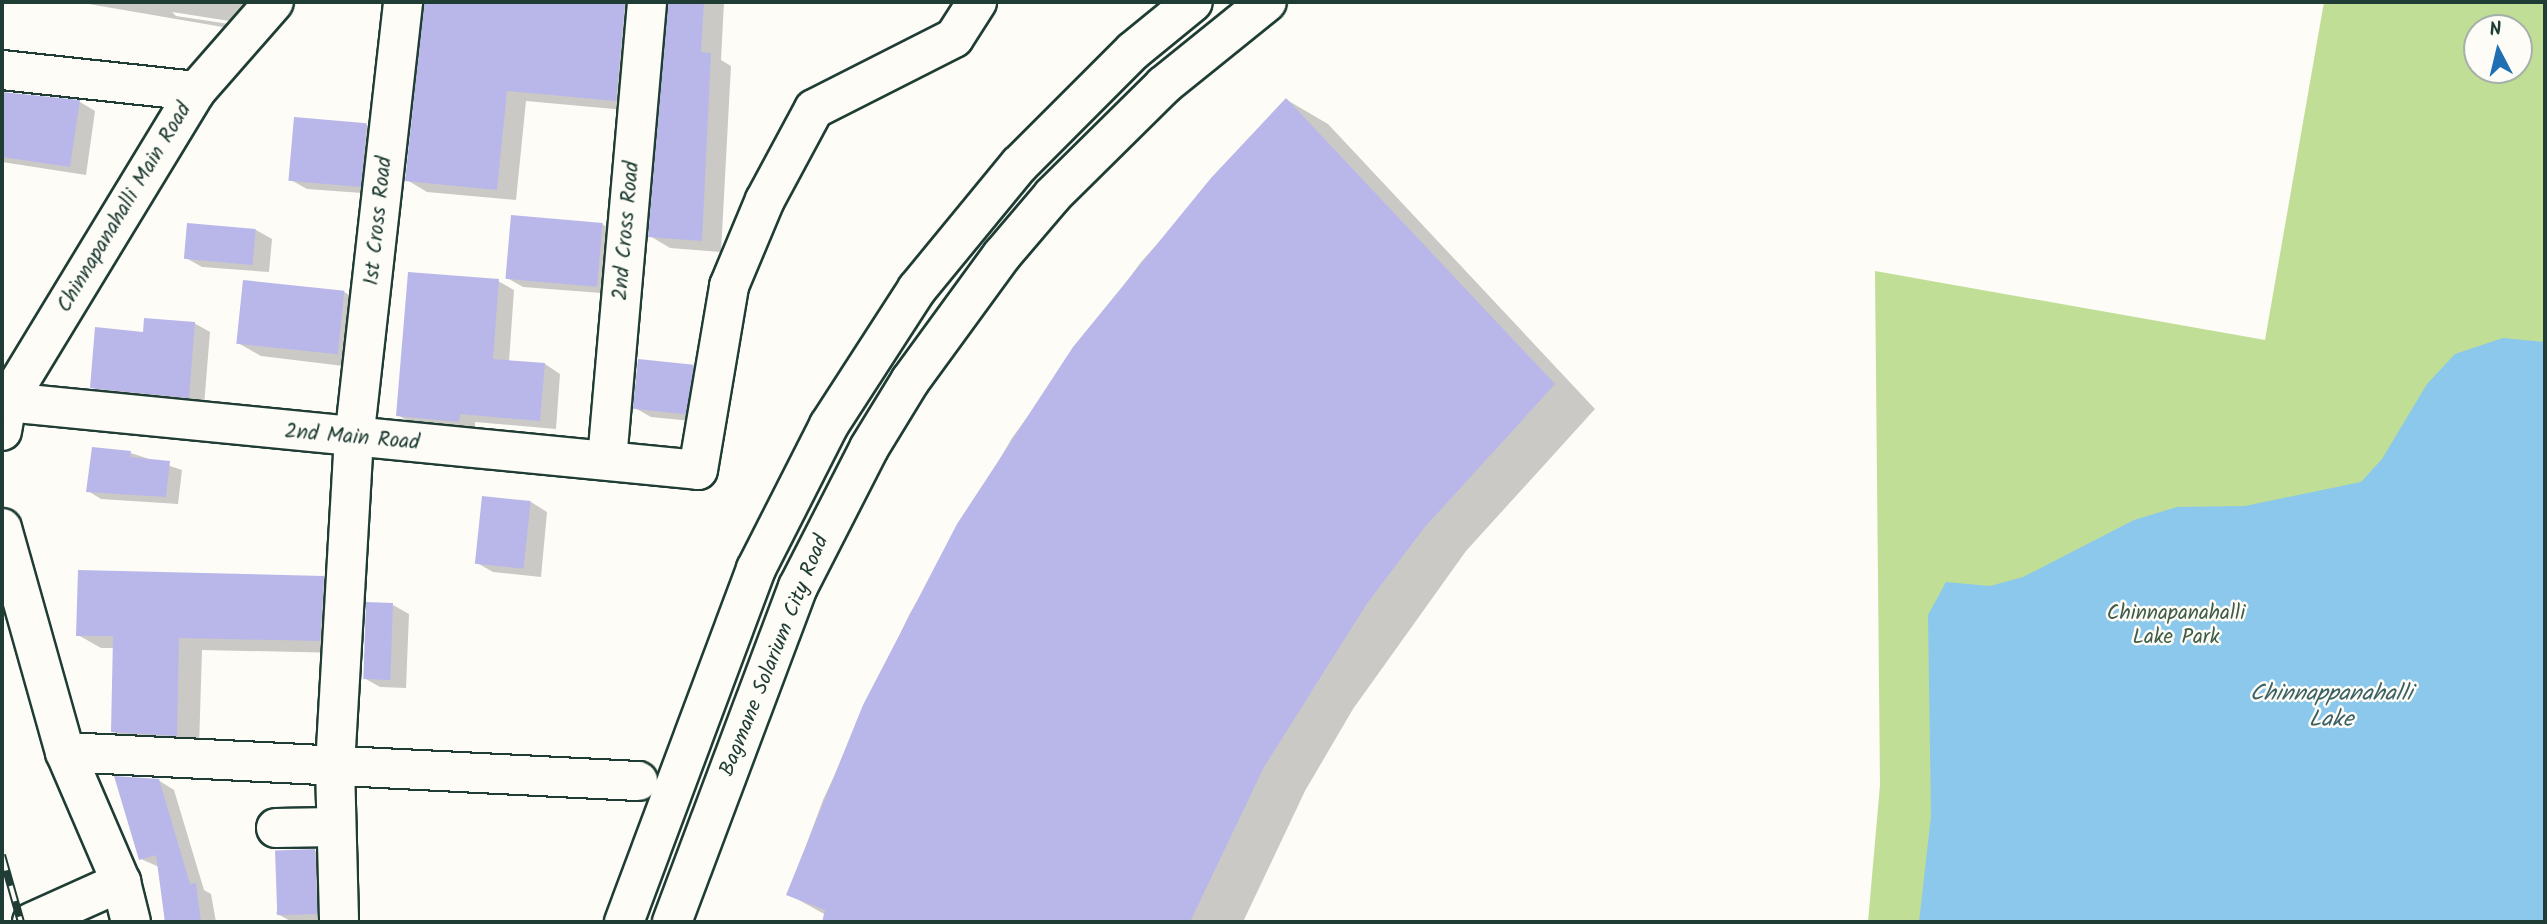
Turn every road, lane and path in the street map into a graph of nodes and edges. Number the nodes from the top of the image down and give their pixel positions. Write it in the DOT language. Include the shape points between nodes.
graph roads {
  1 [pos="274,2"];
  2 [pos="403,2"];
  3 [pos="647,2"];
  4 [pos="977,2"];
  5 [pos="1193,2"];
  6 [pos="1267,2"];
  7 [pos="2,70"];
  8 [pos="196,91"];
  9 [pos="3,408"];
  10 [pos="354,440"];
  11 [pos="607,460"];
  12 [pos="2,528"];
  13 [pos="65,752"];
  14 [pos="335,766"];
  15 [pos="638,781"];
  16 [pos="335,827"];
  17 [pos="276,828"];
  18 [pos="121,882"];
  19 [pos="339,919"];
  20 [pos="32,922"];
  21 [pos="131,922"];
  22 [pos="624,922"];
  23 [pos="672,922"];
  1 -- 8 [label="street, Chinnapanahalli Main Road"];
  2 -- 10 [label="street, 1st Cross Road"];
  3 -- 11 [label="street, 2nd Cross Road"];
  4 -- 11 [label="street, 2nd Main Road" via="954,38 814,109 765,200 729,286 698,470"];
  5 -- 22 [label="street" via="1074,106 1001,185 917,289 829,425 756,569"];
  6 -- 23 [label="street, Bagmane Solarium City Road" via="1164,85 1053,195 986,275 910,381 869,448 798,587"];
  7 -- 8 [label="street"];
  8 -- 9 [label="street, Chinnapanahalli Main Road"];
  9 -- 10 [label="street, 2nd Main Road"];
  10 -- 11 [label="street, 2nd Main Road"];
  10 -- 14 [label="street, 1st Cross Road"];
  12 -- 13 [label="street"];
  13 -- 14 [label="street"];
  13 -- 18 [label="street"];
  14 -- 15 [label="street"];
  14 -- 16 [label="street, 1st Cross Road"];
  16 -- 17 [label="street"];
  16 -- 19 [label="street, 1st Cross Road"];
  18 -- 20 [label="street"];
  18 -- 21 [label="street"];
}
